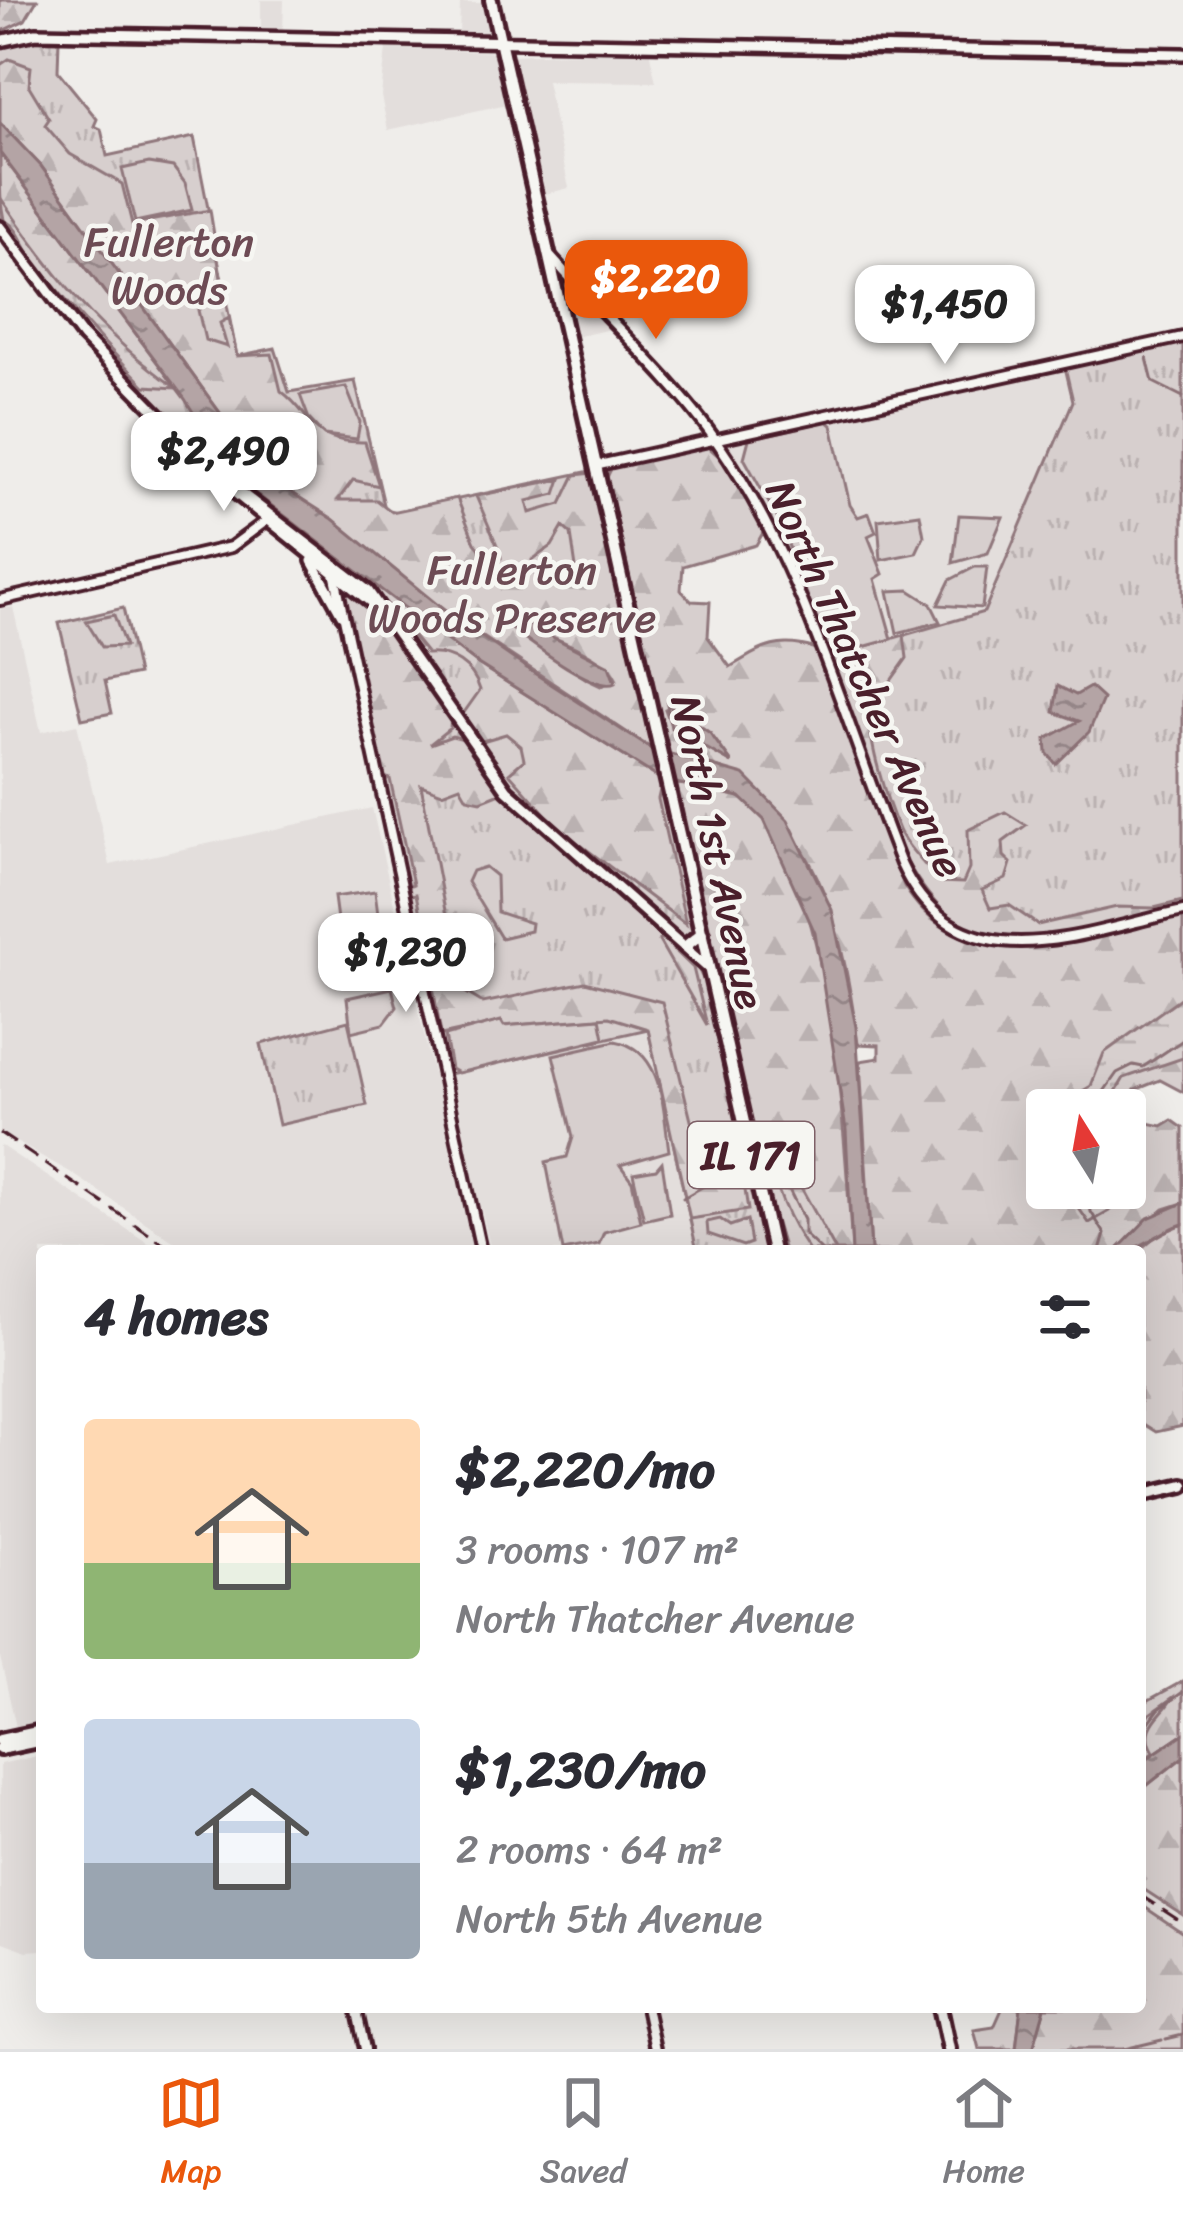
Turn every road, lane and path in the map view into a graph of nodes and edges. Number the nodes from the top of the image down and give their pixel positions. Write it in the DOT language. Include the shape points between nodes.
graph roads {
  1 [pos="491,0"];
  2 [pos="0,41"];
  3 [pos="500,43"];
  4 [pos="1183,54"];
  5 [pos="0,227"];
  6 [pos="551,257"];
  7 [pos="1183,337"];
  8 [pos="716,439"];
  9 [pos="599,465"];
  10 [pos="269,518"];
  11 [pos="301,548"];
  12 [pos="332,561"];
  13 [pos="334,573"];
  14 [pos="0,600"];
  15 [pos="342,615"];
  16 [pos="388,616"];
  17 [pos="1183,911"];
  18 [pos="702,934"];
  19 [pos="686,946"];
  20 [pos="710,970"];
  21 [pos="480,1245"];
  22 [pos="771,1245"];
  23 [pos="1183,1485"];
  24 [pos="1146,1494"];
  25 [pos="36,1732"];
  26 [pos="0,1740"];
  27 [pos="36,1741"];
  28 [pos="0,1749"];
  29 [pos="357,2013"];
  30 [pos="647,2013"];
  31 [pos="941,2013"];
  32 [pos="365,2049"];
  33 [pos="655,2049"];
  34 [pos="949,2049"];
  1 -- 3 [label="main road, North Thatcher Avenue / IL 171"];
  2 -- 3 [label="main road" via="36,33"];
  3 -- 4 [label="main road"];
  3 -- 6 [label="main road, North Thatcher Avenue / IL 171"];
  5 -- 10 [label="main road" via="83,337"];
  6 -- 8 [label="street, North Thatcher Avenue"];
  6 -- 9 [label="main road, North 1st Avenue / IL 171"];
  7 -- 8 [label="street"];
  8 -- 9 [label="street"];
  8 -- 17 [label="street, North Thatcher Avenue" via="785,561 894,846 926,903 967,934 1016,944"];
  9 -- 18 [label="main road, North 1st Avenue / IL 171"];
  10 -- 11 [label="main road"];
  10 -- 12 [label="main road"];
  10 -- 14 [label="street" via="225,549"];
  11 -- 13 [label="main road"];
  11 -- 15 [label="main road"];
  12 -- 13 [label="street"];
  12 -- 16 [label="main road"];
  13 -- 15 [label="street"];
  13 -- 16 [label="main road"];
  15 -- 21 [label="street"];
  16 -- 19 [label="main road" via="507,790"];
  18 -- 19 [label="main road"];
  18 -- 20 [label="main road, North 1st Avenue / IL 171"];
  19 -- 20 [label="main road"];
  20 -- 22 [label="main road, North 1st Avenue / IL 171"];
  23 -- 24 [label="main road"];
  25 -- 26 [label="main road"];
  27 -- 28 [label="main road"];
  29 -- 32 [label="street"];
  30 -- 33 [label="street"];
  31 -- 34 [label="main road"];
}
